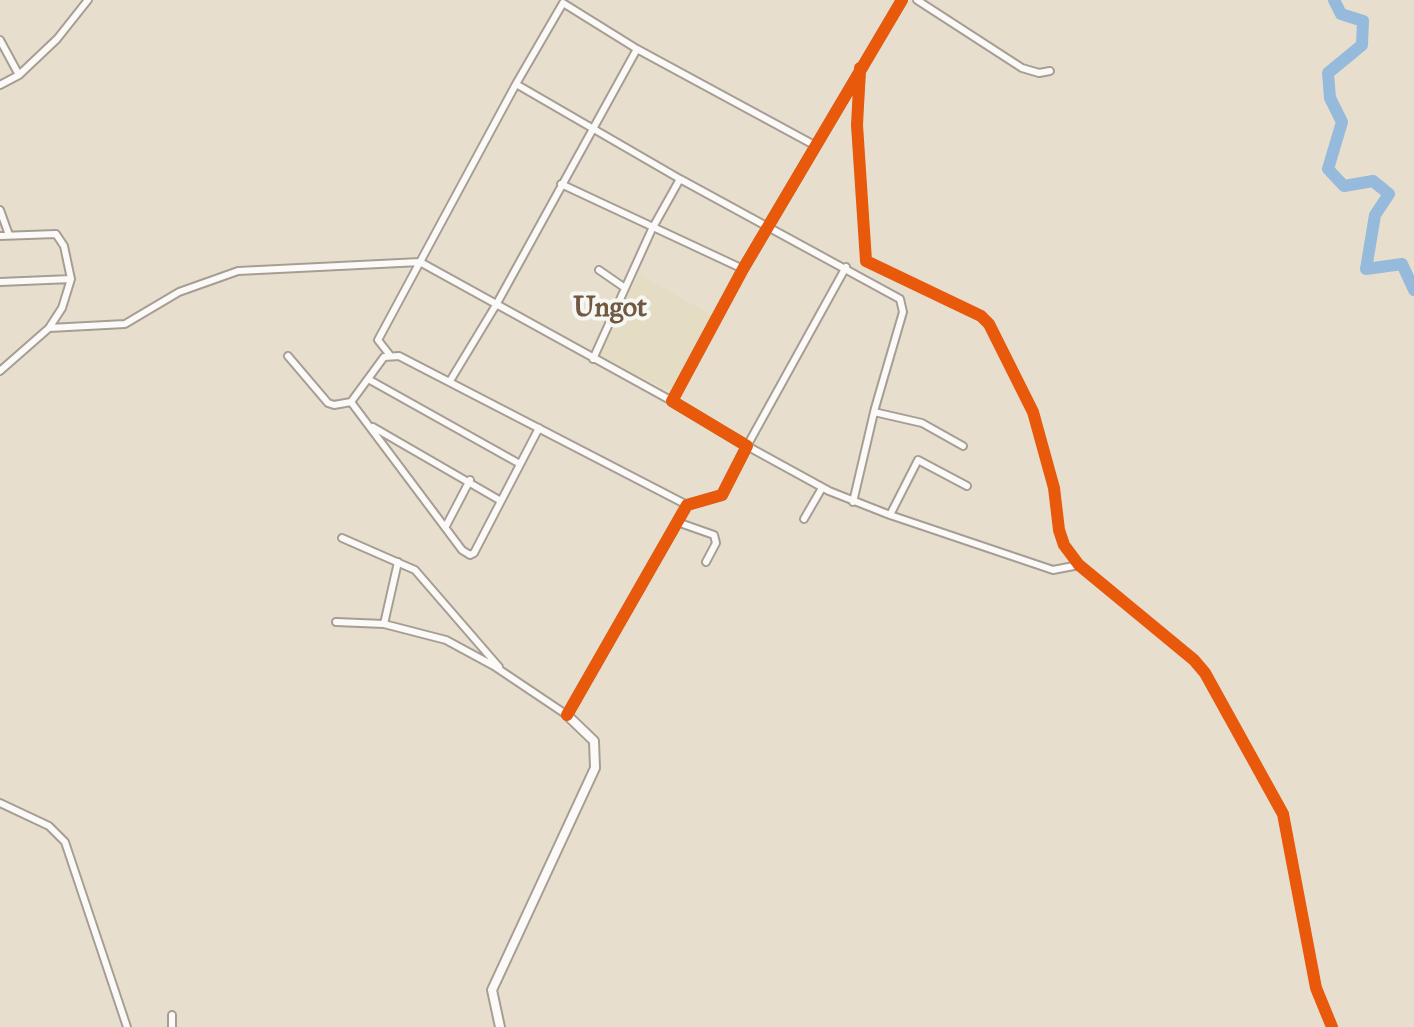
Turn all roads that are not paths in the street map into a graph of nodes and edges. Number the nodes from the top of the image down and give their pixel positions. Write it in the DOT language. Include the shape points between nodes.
graph roads {
  1 [pos="88,0"];
  2 [pos="902,0"];
  3 [pos="917,0"];
  4 [pos="559,1"];
  5 [pos="0,40"];
  6 [pos="637,49"];
  7 [pos="860,68"];
  8 [pos="1050,71"];
  9 [pos="19,75"];
  10 [pos="516,84"];
  11 [pos="0,85"];
  12 [pos="593,127"];
  13 [pos="816,146"];
  14 [pos="680,179"];
  15 [pos="561,184"];
  16 [pos="0,210"];
  17 [pos="770,227"];
  18 [pos="652,229"];
  19 [pos="9,235"];
  20 [pos="0,236"];
  21 [pos="420,262"];
  22 [pos="846,267"];
  23 [pos="743,269"];
  24 [pos="599,270"];
  25 [pos="71,279"];
  26 [pos="0,282"];
  27 [pos="625,288"];
  28 [pos="496,305"];
  29 [pos="49,328"];
  30 [pos="389,354"];
  31 [pos="288,356"];
  32 [pos="593,359"];
  33 [pos="0,371"];
  34 [pos="368,379"];
  35 [pos="450,381"];
  36 [pos="672,401"];
  37 [pos="351,402"];
  38 [pos="874,412"];
  39 [pos="370,425"];
  40 [pos="539,428"];
  41 [pos="747,446"];
  42 [pos="963,446"];
  43 [pos="520,464"];
  44 [pos="470,480"];
  45 [pos="967,486"];
  46 [pos="822,488"];
  47 [pos="501,501"];
  48 [pos="853,502"];
  49 [pos="687,505"];
  50 [pos="890,515"];
  51 [pos="804,519"];
  52 [pos="677,522"];
  53 [pos="446,526"];
  54 [pos="342,538"];
  55 [pos="398,562"];
  56 [pos="706,562"];
  57 [pos="1079,565"];
  58 [pos="336,622"];
  59 [pos="384,624"];
  60 [pos="477,639"];
  61 [pos="467,651"];
  62 [pos="504,673"];
  63 [pos="567,715"];
  64 [pos="0,803"];
  65 [pos="172,1015"];
  66 [pos="127,1027"];
  67 [pos="172,1027"];
  68 [pos="500,1027"];
  69 [pos="1332,1027"];
  1 -- 9 [label="street"];
  2 -- 7 [label="street"];
  3 -- 8 [label="street" via="1022,68"];
  4 -- 6 [label="street"];
  4 -- 10 [label="street"];
  5 -- 9 [label="street"];
  6 -- 12 [label="street"];
  6 -- 13 [label="street"];
  7 -- 13 [label="street"];
  7 -- 57 [label="street" via="857,125 866,261 989,324 1033,412 1054,488 1060,535"];
  9 -- 11 [label="street"];
  10 -- 12 [label="street"];
  10 -- 21 [label="street"];
  12 -- 14 [label="street"];
  12 -- 15 [label="street"];
  13 -- 17 [label="street"];
  14 -- 17 [label="street"];
  14 -- 18 [label="street"];
  15 -- 18 [label="street"];
  15 -- 28 [label="street"];
  16 -- 19 [label="street"];
  17 -- 22 [label="street"];
  17 -- 23 [label="street"];
  18 -- 23 [label="street"];
  18 -- 27 [label="street"];
  19 -- 20 [label="street"];
  19 -- 25 [label="street" via="56,234"];
  21 -- 28 [label="street"];
  21 -- 29 [label="street" via="238,271 179,292 125,324"];
  21 -- 30 [label="street" via="378,340"];
  22 -- 38 [label="street" via="902,302"];
  22 -- 41 [label="street"];
  23 -- 36 [label="street"];
  24 -- 27 [label="street"];
  25 -- 26 [label="street"];
  25 -- 29 [label="street"];
  27 -- 32 [label="street"];
  28 -- 32 [label="street"];
  28 -- 35 [label="street"];
  29 -- 33 [label="street"];
  30 -- 34 [label="street"];
  30 -- 35 [label="street"];
  31 -- 37 [label="street" via="328,403"];
  32 -- 36 [label="street"];
  34 -- 37 [label="street"];
  34 -- 43 [label="street"];
  35 -- 40 [label="street"];
  36 -- 41 [label="street"];
  37 -- 39 [label="street"];
  38 -- 42 [label="street" via="922,423"];
  38 -- 48 [label="street"];
  39 -- 44 [label="street"];
  39 -- 53 [label="street"];
  40 -- 43 [label="street"];
  40 -- 49 [label="street"];
  41 -- 46 [label="street"];
  41 -- 49 [label="street" via="722,495"];
  43 -- 47 [label="street"];
  44 -- 47 [label="street"];
  44 -- 53 [label="street"];
  45 -- 50 [label="street" via="918,460"];
  46 -- 48 [label="street"];
  46 -- 51 [label="street"];
  47 -- 53 [label="street" via="474,553 466,554"];
  48 -- 50 [label="street"];
  49 -- 52 [label="street"];
  50 -- 57 [label="street" via="1053,570"];
  52 -- 56 [label="street" via="714,535 716,543"];
  52 -- 63 [label="street"];
  54 -- 55 [label="street"];
  55 -- 59 [label="street"];
  55 -- 60 [label="street" via="415,570"];
  57 -- 69 [label="street" via="1194,660 1272,789 1283,814 1316,988"];
  58 -- 59 [label="street"];
  59 -- 61 [label="street"];
  60 -- 61 [label="street"];
  60 -- 62 [label="street"];
  61 -- 62 [label="street"];
  62 -- 63 [label="street"];
  63 -- 68 [label="street" via="594,741 595,768 492,990"];
  64 -- 66 [label="street" via="49,826 65,842"];
  65 -- 67 [label="street"];
}
